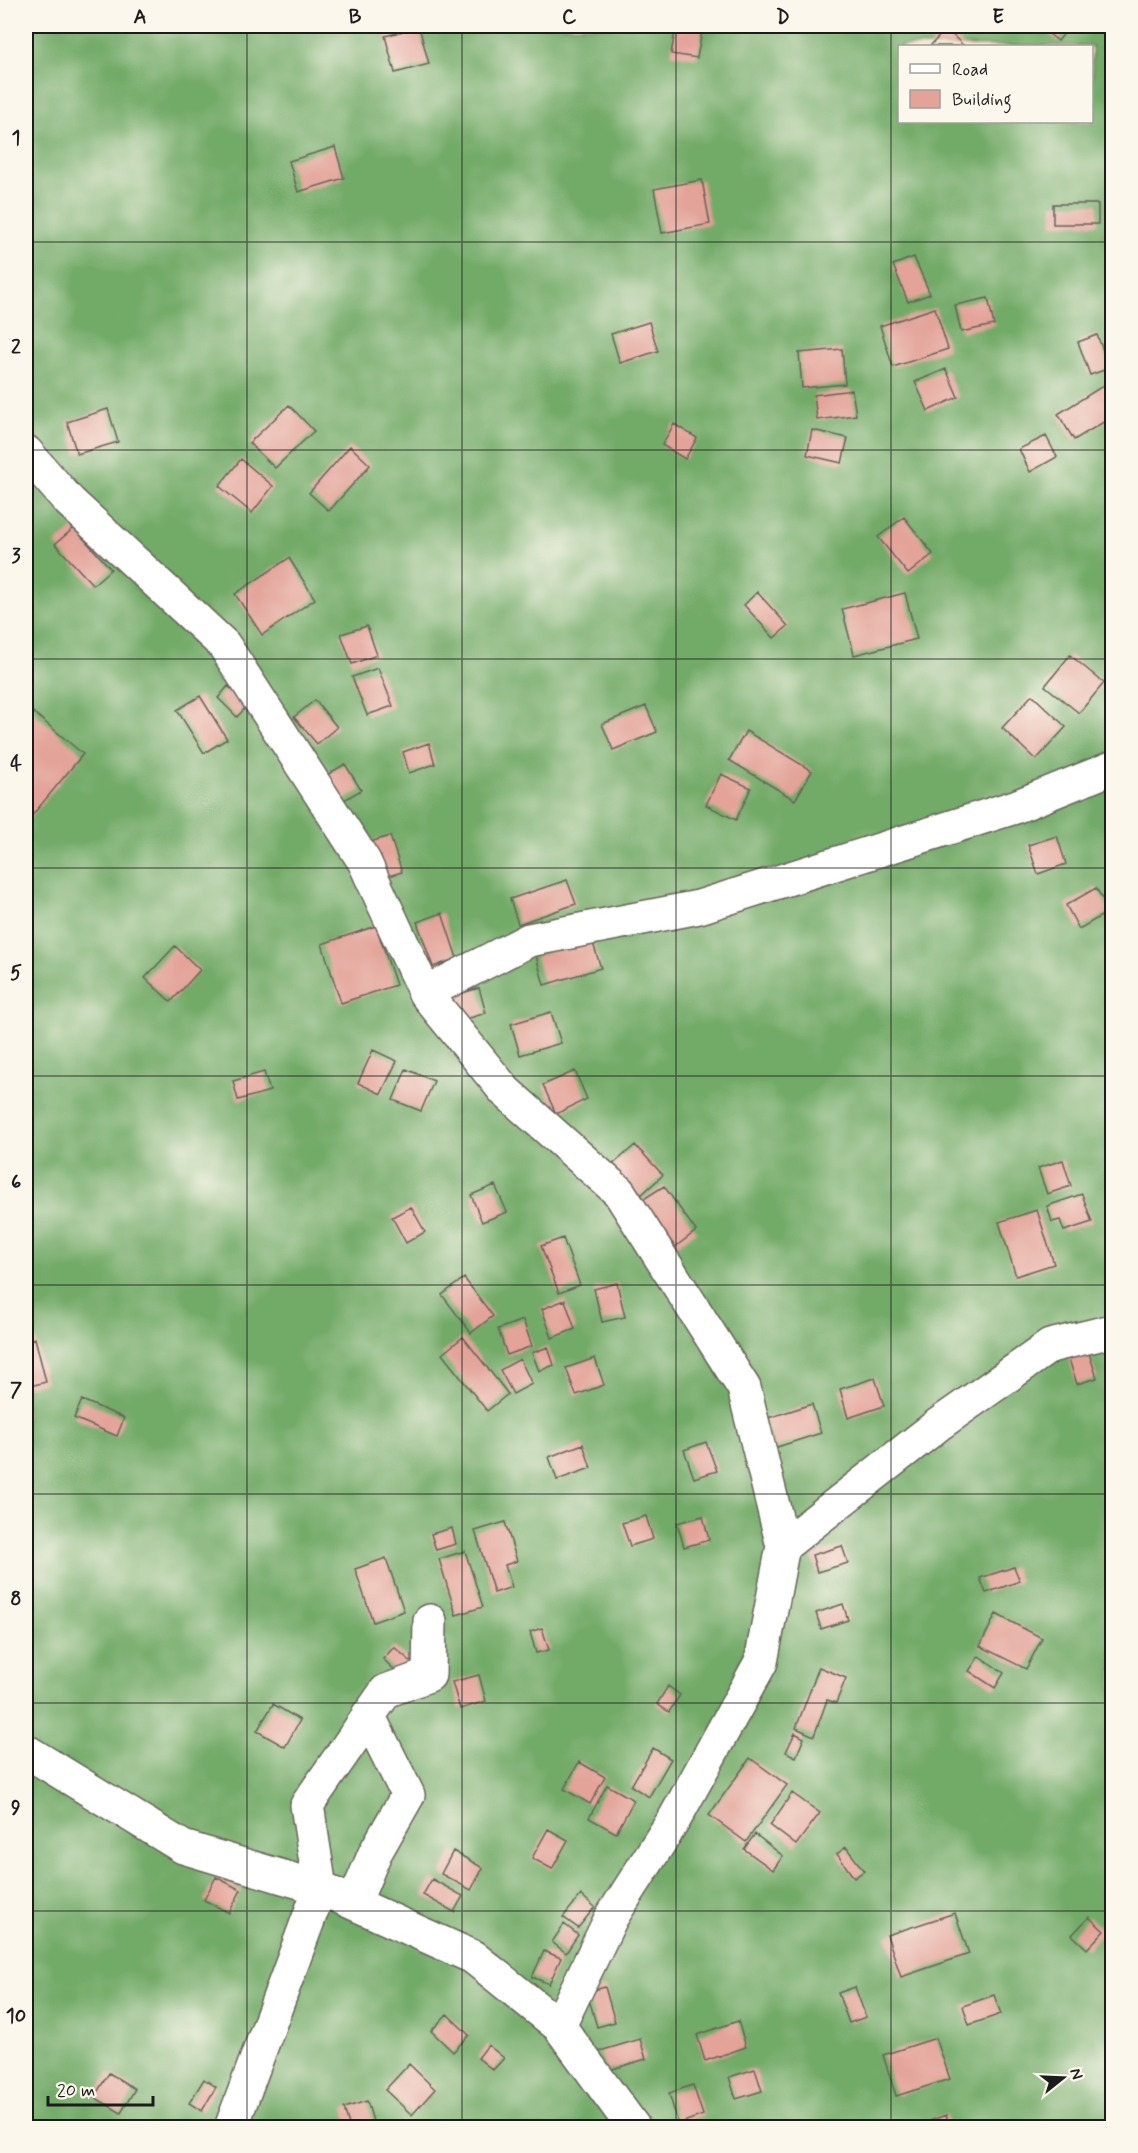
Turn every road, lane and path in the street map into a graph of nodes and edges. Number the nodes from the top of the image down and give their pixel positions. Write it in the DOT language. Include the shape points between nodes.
graph roads {
  1 [pos="26,452"];
  2 [pos="1113,768"];
  3 [pos="425,993"];
  4 [pos="1113,1331"];
  5 [pos="783,1546"];
  6 [pos="430,1621"];
  7 [pos="368,1715"];
  8 [pos="26,1751"];
  9 [pos="320,1888"];
  10 [pos="354,1903"];
  11 [pos="559,2026"];
  12 [pos="231,2127"];
  13 [pos="634,2127"];
  1 -- 3 [label="street" via="69,501 224,645 364,861"];
  2 -- 3 [label="street" via="1015,807 699,907 529,940"];
  3 -- 5 [label="street" via="506,1091 619,1191 744,1388"];
  4 -- 5 [label="street" via="1050,1346 939,1424"];
  5 -- 11 [label="street" via="761,1662 675,1818 612,1918"];
  6 -- 7 [label="street" via="429,1675 386,1692"];
  7 -- 9 [label="street" via="307,1805"];
  7 -- 10 [label="street" via="408,1795 375,1853"];
  8 -- 9 [label="street" via="183,1847"];
  9 -- 10 [label="street"];
  9 -- 12 [label="street"];
  10 -- 11 [label="street" via="473,1957"];
  11 -- 13 [label="street"];
}
